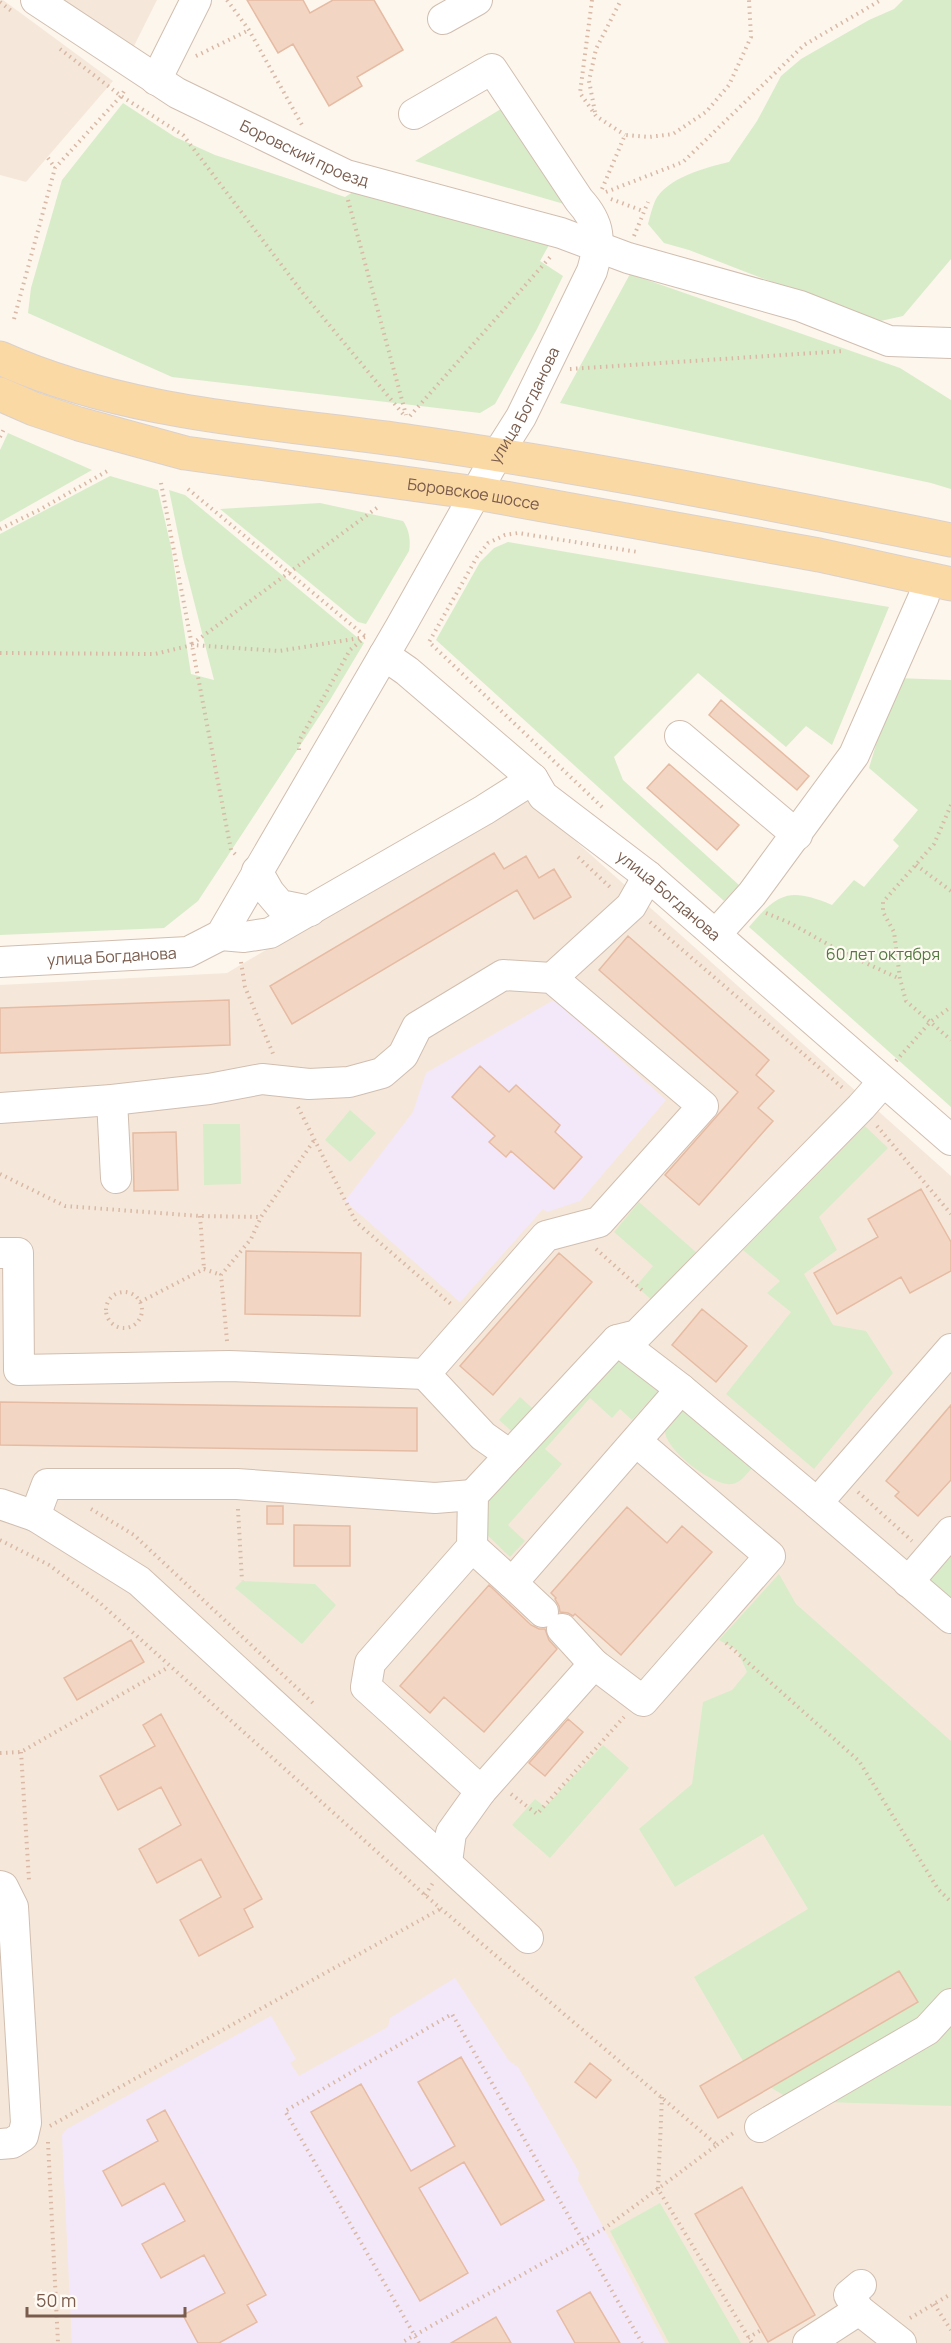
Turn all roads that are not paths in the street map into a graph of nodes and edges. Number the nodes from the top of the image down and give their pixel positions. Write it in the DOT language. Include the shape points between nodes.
graph roads {
  1 [pos="196,0"];
  2 [pos="477,0"];
  3 [pos="27,8"];
  4 [pos="443,19"];
  5 [pos="142,81"];
  6 [pos="414,114"];
  7 [pos="599,246"];
  8 [pos="951,343"];
  9 [pos="0,358"];
  10 [pos="0,394"];
  11 [pos="497,454"];
  12 [pos="477,493"];
  13 [pos="951,540"];
  14 [pos="938,581"];
  15 [pos="375,646"];
  16 [pos="680,736"];
  17 [pos="533,779"];
  18 [pos="797,835"];
  19 [pos="249,865"];
  20 [pos="648,876"];
  21 [pos="310,911"];
  22 [pos="716,934"];
  23 [pos="221,935"];
  24 [pos="0,962"];
  25 [pos="552,978"];
  26 [pos="888,1073"];
  27 [pos="112,1100"];
  28 [pos="0,1108"];
  29 [pos="951,1140"];
  30 [pos="116,1178"];
  31 [pos="0,1253"];
  32 [pos="617,1340"];
  33 [pos="951,1349"];
  34 [pos="425,1374"];
  35 [pos="681,1389"];
  36 [pos="637,1442"];
  37 [pos="510,1455"];
  38 [pos="473,1495"];
  39 [pos="817,1503"];
  40 [pos="0,1504"];
  41 [pos="35,1516"];
  42 [pos="951,1532"];
  43 [pos="472,1547"];
  44 [pos="908,1582"];
  45 [pos="512,1583"];
  46 [pos="951,1618"];
  47 [pos="594,1664"];
  48 [pos="487,1786"];
  49 [pos="447,1862"];
  50 [pos="0,1886"];
  51 [pos="528,1938"];
  52 [pos="951,2004"];
  53 [pos="760,2127"];
  54 [pos="0,2144"];
  55 [pos="808,2343"];
  56 [pos="901,2343"];
  1 -- 5 [label="street"];
  2 -- 4 [label="street"];
  3 -- 5 [label="street, Боровский проезд"];
  5 -- 7 [label="street, Боровский проезд" via="177,93 346,175"];
  6 -- 7 [label="street" via="492,69 590,211"];
  7 -- 8 [label="street, Боровский проезд" via="628,258 800,306 889,341"];
  7 -- 11 [label="street, улица Богданова" via="592,272 521,417"];
  9 -- 11 [label="main road" via="68,383 175,410"];
  10 -- 12 [label="main road, Боровское шоссе" via="79,424 185,453"];
  11 -- 12 [label="street, улица Богданова"];
  11 -- 13 [label="main road"];
  12 -- 14 [label="main road, Боровское шоссе" via="819,555"];
  12 -- 15 [label="street, улица Богданова"];
  14 -- 18 [label="street" via="924,596 854,754"];
  15 -- 17 [label="street, улица Богданова"];
  15 -- 19 [label="street, улица Богданова"];
  16 -- 18 [label="street"];
  17 -- 20 [label="street, улица Богданова" via="543,796"];
  17 -- 21 [label="street"];
  18 -- 22 [label="street"];
  19 -- 21 [label="street" via="280,905"];
  19 -- 23 [label="street, улица Богданова"];
  20 -- 22 [label="street, улица Богданова"];
  20 -- 25 [label="street" via="631,906"];
  21 -- 23 [label="street" via="270,933"];
  22 -- 26 [label="street, улица Богданова"];
  23 -- 24 [label="street, улица Богданова" via="188,952"];
  25 -- 27 [label="street" via="503,975 417,1027 403,1055 382,1073 350,1082 309,1084 262,1079"];
  25 -- 34 [label="street" via="703,1106 599,1222 546,1236"];
  26 -- 29 [label="street, улица Богданова"];
  26 -- 32 [label="street" via="861,1107 637,1335"];
  27 -- 28 [label="street"];
  27 -- 30 [label="street"];
  31 -- 34 [label="street" via="18,1253 18,1370 229,1366"];
  32 -- 35 [label="street"];
  32 -- 37 [label="street"];
  33 -- 39 [label="street"];
  34 -- 37 [label="street" via="483,1436"];
  35 -- 36 [label="street"];
  35 -- 39 [label="street"];
  36 -- 45 [label="street"];
  36 -- 47 [label="street" via="770,1556 643,1701"];
  37 -- 38 [label="street"];
  38 -- 41 [label="street" via="435,1498 237,1484 47,1484"];
  38 -- 43 [label="street"];
  39 -- 44 [label="street"];
  40 -- 41 [label="street"];
  41 -- 49 [label="street" via="139,1581"];
  42 -- 44 [label="street"];
  43 -- 45 [label="street"];
  43 -- 48 [label="street" via="370,1663 366,1688"];
  44 -- 46 [label="street"];
  45 -- 47 [label="street"];
  47 -- 48 [label="street"];
  48 -- 49 [label="street" via="451,1833"];
  49 -- 51 [label="street"];
  50 -- 54 [label="street" via="13,1907 26,2123 23,2136"];
  52 -- 53 [label="street" via="927,2031"];
  55 -- 56 [label="street" via="860,2298"];
}
